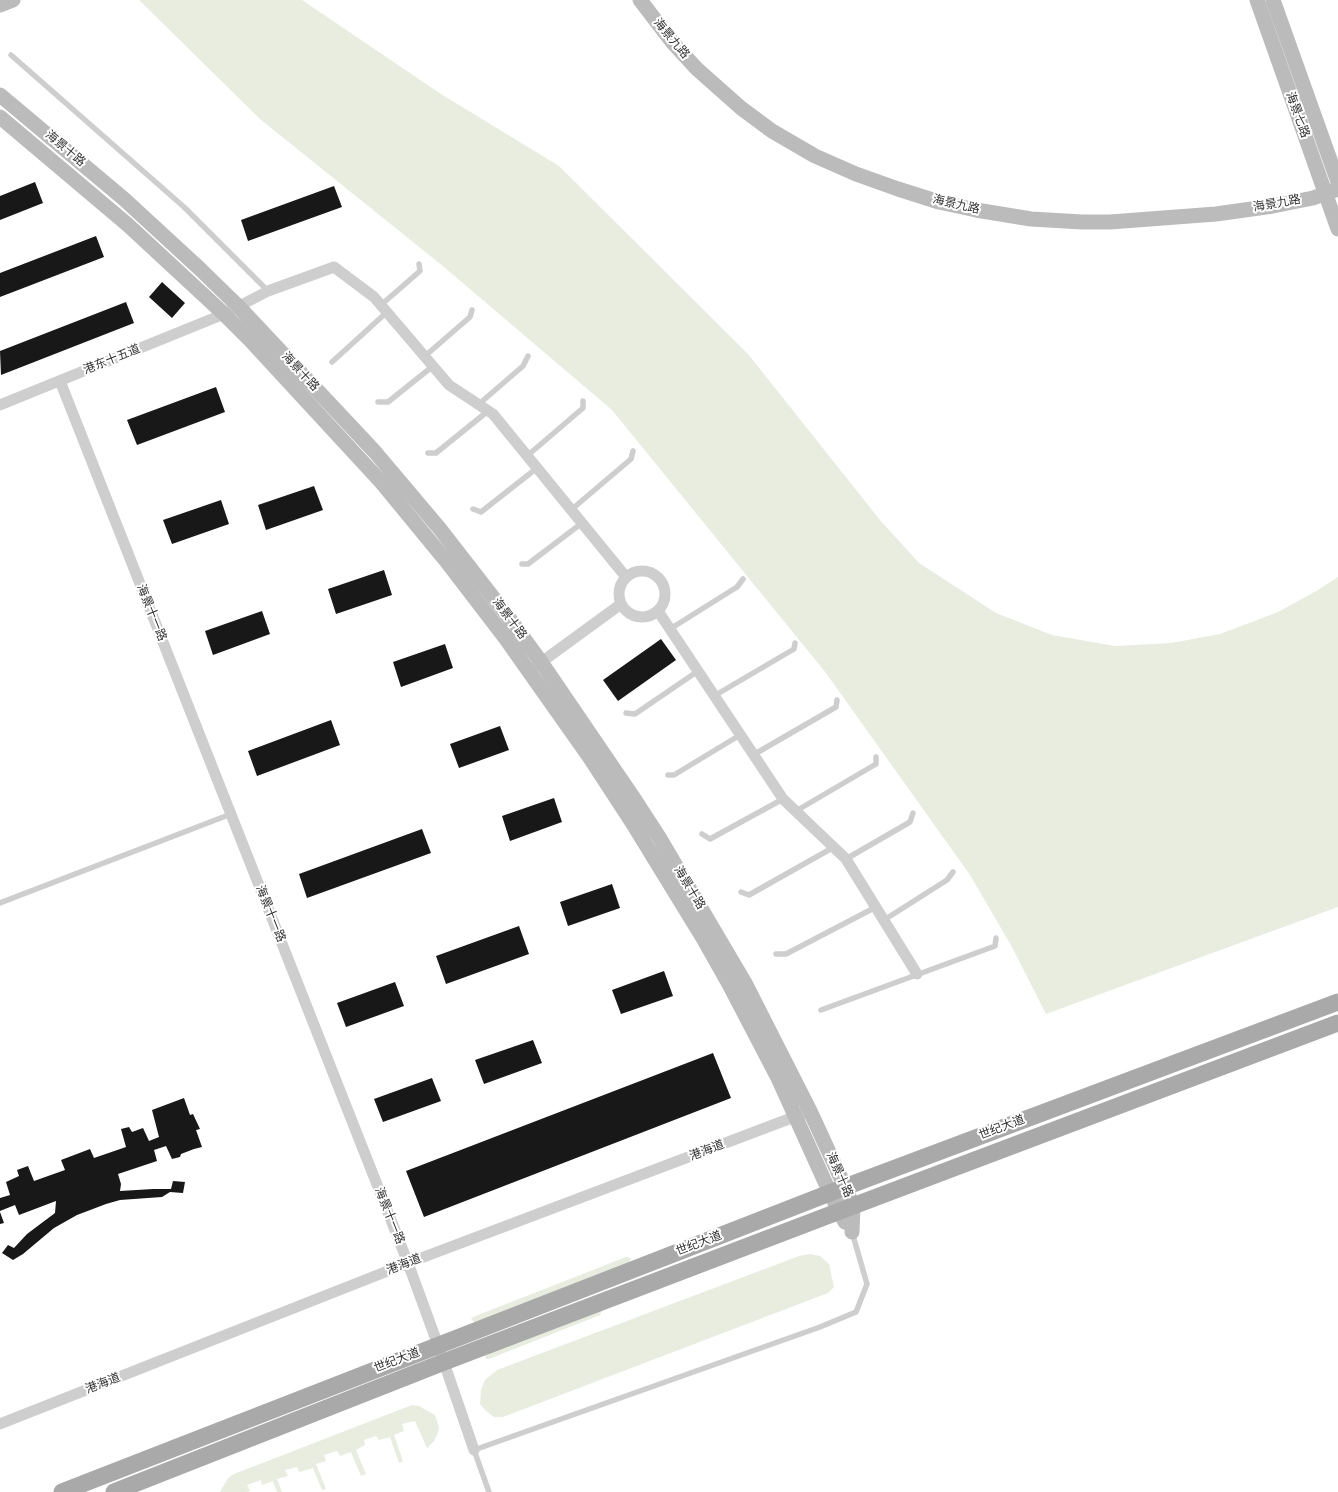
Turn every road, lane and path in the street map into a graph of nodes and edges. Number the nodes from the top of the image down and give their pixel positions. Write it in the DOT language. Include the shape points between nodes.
graph roads {
  1 [pos="13,0"];
  2 [pos="640,0"];
  3 [pos="648,0"];
  4 [pos="1257,0"];
  5 [pos="1273,0"];
  6 [pos="0,5"];
  7 [pos="11,54"];
  8 [pos="0,95"];
  9 [pos="0,117"];
  10 [pos="1333,185"];
  11 [pos="1338,229"];
  12 [pos="419,264"];
  13 [pos="268,291"];
  14 [pos="238,306"];
  15 [pos="384,309"];
  16 [pos="472,310"];
  17 [pos="224,314"];
  18 [pos="425,356"];
  19 [pos="528,356"];
  20 [pos="332,362"];
  21 [pos="433,366"];
  22 [pos="60,381"];
  23 [pos="583,401"];
  24 [pos="378,402"];
  25 [pos="0,405"];
  26 [pos="484,408"];
  27 [pos="633,451"];
  28 [pos="428,453"];
  29 [pos="527,456"];
  30 [pos="537,468"];
  31 [pos="473,509"];
  32 [pos="571,510"];
  33 [pos="582,523"];
  34 [pos="522,564"];
  35 [pos="626,577"];
  36 [pos="743,579"];
  37 [pos="621,604"];
  38 [pos="658,611"];
  39 [pos="670,629"];
  40 [pos="795,644"];
  41 [pos="535,666"];
  42 [pos="698,671"];
  43 [pos="714,696"];
  44 [pos="837,700"];
  45 [pos="626,713"];
  46 [pos="740,735"];
  47 [pos="753,755"];
  48 [pos="876,757"];
  49 [pos="668,775"];
  50 [pos="783,799"];
  51 [pos="796,811"];
  52 [pos="913,813"];
  53 [pos="231,814"];
  54 [pos="702,834"];
  55 [pos="834,847"];
  56 [pos="846,859"];
  57 [pos="953,872"];
  58 [pos="741,892"];
  59 [pos="0,903"];
  60 [pos="876,907"];
  61 [pos="884,920"];
  62 [pos="996,938"];
  63 [pos="776,954"];
  64 [pos="917,974"];
  65 [pos="1338,1002"];
  66 [pos="821,1010"];
  67 [pos="1338,1023"];
  68 [pos="810,1111"];
  69 [pos="796,1118"];
  70 [pos="845,1187"];
  71 [pos="830,1193"];
  72 [pos="846,1209"];
  73 [pos="852,1232"];
  74 [pos="408,1264"];
  75 [pos="438,1345"];
  76 [pos="444,1362"];
  77 [pos="0,1424"];
  78 [pos="474,1450"];
  79 [pos="62,1492"];
  80 [pos="114,1492"];
  81 [pos="489,1492"];
  1 -- 6 [label="street"];
  2 -- 10 [label="street, 海景九路" via="697,69 741,108 772,131 815,156 856,174 939,202 1046,221 1110,222 1241,211 1297,202"];
  3 -- 10 [label="street, 海景九路" via="672,31 714,75 778,126 832,157 906,186 1004,209 1080,217 1172,212 1252,203"];
  4 -- 10 [label="street, 海景七路"];
  5 -- 10 [label="street, 海景七路"];
  7 -- 13 [label="lane" via="184,207"];
  8 -- 14 [label="street, 海景十路" via="124,199"];
  9 -- 17 [label="street, 海景十路" via="128,225"];
  10 -- 11 [label="street, 海景七路"];
  12 -- 15 [label="lane" via="420,271"];
  13 -- 14 [label="street, 港东十五道"];
  13 -- 15 [label="street, 港东十五道" via="334,267 374,297"];
  14 -- 17 [label="street, 港东十五道"];
  14 -- 41 [label="street, 海景十路" via="402,483 474,572"];
  15 -- 18 [label="street"];
  15 -- 20 [label="lane"];
  16 -- 18 [label="lane" via="470,317"];
  17 -- 22 [label="street, 港东十五道"];
  17 -- 41 [label="street, 海景十路" via="382,484"];
  18 -- 21 [label="street"];
  19 -- 26 [label="lane" via="523,366"];
  21 -- 24 [label="lane" via="388,402"];
  21 -- 26 [label="street" via="449,385"];
  22 -- 25 [label="street, 港东十五道"];
  22 -- 53 [label="street, 海景十一路"];
  23 -- 29 [label="lane" via="583,408"];
  26 -- 28 [label="lane" via="436,453"];
  26 -- 29 [label="street" via="493,414"];
  27 -- 32 [label="lane" via="631,459"];
  29 -- 30 [label="street"];
  30 -- 31 [label="lane" via="481,512"];
  30 -- 32 [label="street"];
  32 -- 33 [label="street"];
  33 -- 34 [label="lane" via="528,564"];
  33 -- 35 [label="street"];
  35 -- 37 [label="street" via="619,590"];
  35 -- 38 [label="street" via="639,571 659,578 663,584 665,598"];
  36 -- 39 [label="lane" via="737,588"];
  37 -- 38 [label="street" via="625,610 637,617 645,617"];
  37 -- 41 [label="street"];
  38 -- 39 [label="street"];
  39 -- 42 [label="street"];
  40 -- 43 [label="lane" via="794,649"];
  41 -- 68 [label="street, 海景十路" via="594,739 659,837 745,983"];
  41 -- 69 [label="street, 海景十路" via="682,903 749,1022"];
  42 -- 43 [label="street"];
  42 -- 45 [label="lane" via="635,714"];
  43 -- 46 [label="street"];
  44 -- 47 [label="lane" via="836,707"];
  46 -- 47 [label="street"];
  46 -- 49 [label="lane" via="674,776"];
  47 -- 50 [label="street"];
  48 -- 51 [label="lane" via="876,764"];
  50 -- 51 [label="street"];
  50 -- 54 [label="lane" via="710,839"];
  51 -- 55 [label="street"];
  52 -- 56 [label="lane" via="910,822"];
  53 -- 59 [label="lane"];
  53 -- 74 [label="street, 海景十一路"];
  55 -- 56 [label="street"];
  55 -- 58 [label="lane" via="749,895"];
  56 -- 60 [label="street"];
  57 -- 61 [label="lane" via="947,880"];
  60 -- 61 [label="street"];
  60 -- 63 [label="lane" via="786,954"];
  61 -- 64 [label="street"];
  62 -- 64 [label="lane" via="994,946"];
  64 -- 66 [label="lane"];
  65 -- 70 [label="main road, 世纪大道"];
  67 -- 72 [label="main road, 世纪大道"];
  68 -- 69 [label="street, 港海道"];
  68 -- 70 [label="street, 海景十路"];
  69 -- 71 [label="street, 海景十路"];
  69 -- 74 [label="street, 港海道"];
  70 -- 71 [label="main road, 世纪大道"];
  70 -- 72 [label="street, 海景十路"];
  71 -- 72 [label="street, 海景十路"];
  71 -- 75 [label="main road, 世纪大道"];
  72 -- 73 [label="street, 海景十路"];
  72 -- 76 [label="main road, 世纪大道"];
  73 -- 78 [label="lane" via="867,1284 856,1312"];
  74 -- 75 [label="street, 海景十一路"];
  74 -- 77 [label="street, 港海道"];
  75 -- 76 [label="street, 海景十一路"];
  75 -- 79 [label="main road, 世纪大道"];
  76 -- 78 [label="street, 海景十一路"];
  76 -- 80 [label="main road, 世纪大道"];
  78 -- 81 [label="lane"];
}
